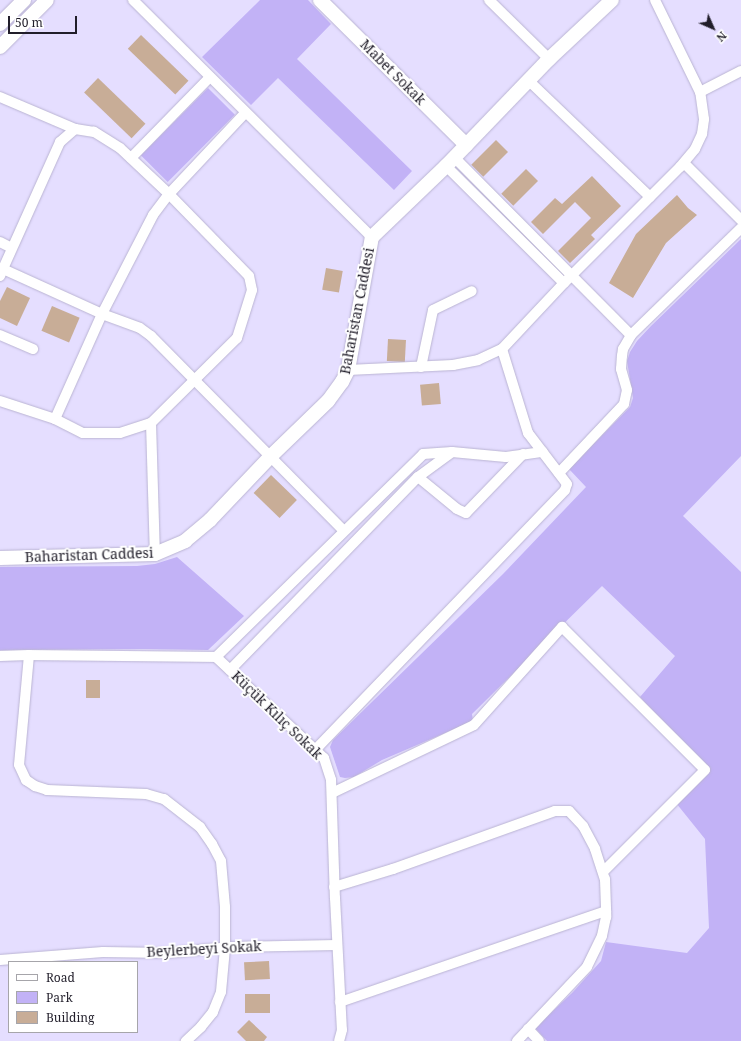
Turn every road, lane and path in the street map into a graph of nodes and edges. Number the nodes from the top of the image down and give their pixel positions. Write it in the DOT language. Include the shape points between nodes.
graph roads {
  1 [pos="24,0"];
  2 [pos="47,0"];
  3 [pos="133,0"];
  4 [pos="320,0"];
  5 [pos="489,0"];
  6 [pos="612,0"];
  7 [pos="655,0"];
  8 [pos="0,24"];
  9 [pos="0,47"];
  10 [pos="549,59"];
  11 [pos="741,71"];
  12 [pos="210,77"];
  13 [pos="528,80"];
  14 [pos="700,92"];
  15 [pos="0,97"];
  16 [pos="245,113"];
  17 [pos="75,129"];
  18 [pos="466,145"];
  19 [pos="131,158"];
  20 [pos="450,162"];
  21 [pos="684,163"];
  22 [pos="169,194"];
  23 [pos="650,197"];
  24 [pos="741,220"];
  25 [pos="741,228"];
  26 [pos="372,237"];
  27 [pos="0,242"];
  28 [pos="12,248"];
  29 [pos="2,272"];
  30 [pos="568,279"];
  31 [pos="472,291"];
  32 [pos="102,314"];
  33 [pos="0,335"];
  34 [pos="631,335"];
  35 [pos="502,348"];
  36 [pos="33,349"];
  37 [pos="421,367"];
  38 [pos="348,370"];
  39 [pos="194,379"];
  40 [pos="0,401"];
  41 [pos="55,420"];
  42 [pos="151,423"];
  43 [pos="452,452"];
  44 [pos="543,452"];
  45 [pos="523,454"];
  46 [pos="271,456"];
  47 [pos="559,473"];
  48 [pos="418,477"];
  49 [pos="343,530"];
  50 [pos="155,554"];
  51 [pos="0,558"];
  52 [pos="29,655"];
  53 [pos="0,656"];
  54 [pos="216,657"];
  55 [pos="230,670"];
  56 [pos="316,749"];
  57 [pos="332,793"];
  58 [pos="603,872"];
  59 [pos="334,887"];
  60 [pos="606,911"];
  61 [pos="337,945"];
  62 [pos="225,948"];
  63 [pos="0,960"];
  64 [pos="340,1002"];
  65 [pos="528,1029"];
  66 [pos="186,1041"];
  67 [pos="339,1041"];
  68 [pos="517,1041"];
  69 [pos="539,1041"];
  1 -- 8 [label="street"];
  2 -- 9 [label="street"];
  3 -- 12 [label="street"];
  4 -- 18 [label="street, Mabet Sokak"];
  5 -- 10 [label="street"];
  6 -- 10 [label="street, Baharistan Caddesi"];
  7 -- 14 [label="street"];
  10 -- 13 [label="street, Baharistan Caddesi"];
  11 -- 14 [label="street"];
  12 -- 16 [label="street"];
  12 -- 19 [label="street"];
  13 -- 18 [label="street, Baharistan Caddesi"];
  13 -- 23 [label="street"];
  14 -- 21 [label="street" via="704,119 702,134"];
  15 -- 17 [label="street"];
  16 -- 22 [label="street"];
  16 -- 26 [label="street"];
  17 -- 19 [label="street" via="94,132"];
  17 -- 28 [label="street" via="60,142"];
  18 -- 20 [label="street, Baharistan Caddesi"];
  19 -- 22 [label="street"];
  20 -- 26 [label="street, Baharistan Caddesi"];
  20 -- 30 [label="street"];
  21 -- 23 [label="street"];
  21 -- 24 [label="street"];
  22 -- 32 [label="street" via="153,214"];
  22 -- 39 [label="street" via="249,276 252,290 237,338"];
  23 -- 30 [label="street"];
  25 -- 34 [label="street"];
  26 -- 38 [label="street, Baharistan Caddesi"];
  27 -- 28 [label="street"];
  28 -- 29 [label="street"];
  29 -- 32 [label="street"];
  30 -- 34 [label="street"];
  30 -- 35 [label="street"];
  31 -- 37 [label="street" via="433,310"];
  32 -- 39 [label="street" via="140,328"];
  32 -- 41 [label="street"];
  33 -- 36 [label="street"];
  34 -- 47 [label="street" via="622,356 627,390 624,404"];
  35 -- 37 [label="street" via="478,360"];
  35 -- 44 [label="street" via="528,433"];
  37 -- 38 [label="street"];
  38 -- 46 [label="street, Baharistan Caddesi" via="328,401"];
  39 -- 42 [label="street"];
  39 -- 46 [label="street"];
  40 -- 41 [label="street"];
  41 -- 42 [label="street" via="83,433 120,433"];
  42 -- 50 [label="street"];
  43 -- 45 [label="street" via="506,457"];
  43 -- 48 [label="street"];
  43 -- 49 [label="street" via="423,454"];
  44 -- 45 [label="street"];
  44 -- 47 [label="street"];
  45 -- 48 [label="street" via="466,513 457,509"];
  46 -- 49 [label="street"];
  46 -- 50 [label="street, Baharistan Caddesi" via="196,532 185,541"];
  47 -- 56 [label="street" via="566,484 565,490"];
  48 -- 55 [label="street"];
  49 -- 54 [label="street"];
  50 -- 51 [label="street, Baharistan Caddesi"];
  52 -- 53 [label="street"];
  52 -- 54 [label="street"];
  52 -- 62 [label="street" via="19,765 26,780 47,790 146,794 164,798 200,827 221,861"];
  54 -- 55 [label="street, Küçük Kılıç Sokak"];
  55 -- 56 [label="street, Küçük Kılıç Sokak"];
  56 -- 57 [label="street, Küçük Kılıç Sokak" via="324,758"];
  57 -- 58 [label="street" via="474,725 562,627 705,770"];
  57 -- 59 [label="street, Küçük Kılıç Sokak"];
  58 -- 59 [label="street" via="595,848 583,826 568,811 554,811 393,869"];
  58 -- 60 [label="street"];
  59 -- 61 [label="street, Küçük Kılıç Sokak"];
  60 -- 64 [label="street"];
  60 -- 65 [label="street" via="602,936 587,967"];
  61 -- 62 [label="street, Beylerbeyi Sokak"];
  61 -- 64 [label="street, Küçük Kılıç Sokak"];
  62 -- 63 [label="street, Beylerbeyi Sokak" via="166,952 103,952"];
  62 -- 66 [label="street" via="221,992 213,1012 201,1028"];
  64 -- 67 [label="street, Küçük Kılıç Sokak" via="342,1030"];
  65 -- 68 [label="street"];
  65 -- 69 [label="street"];
}
